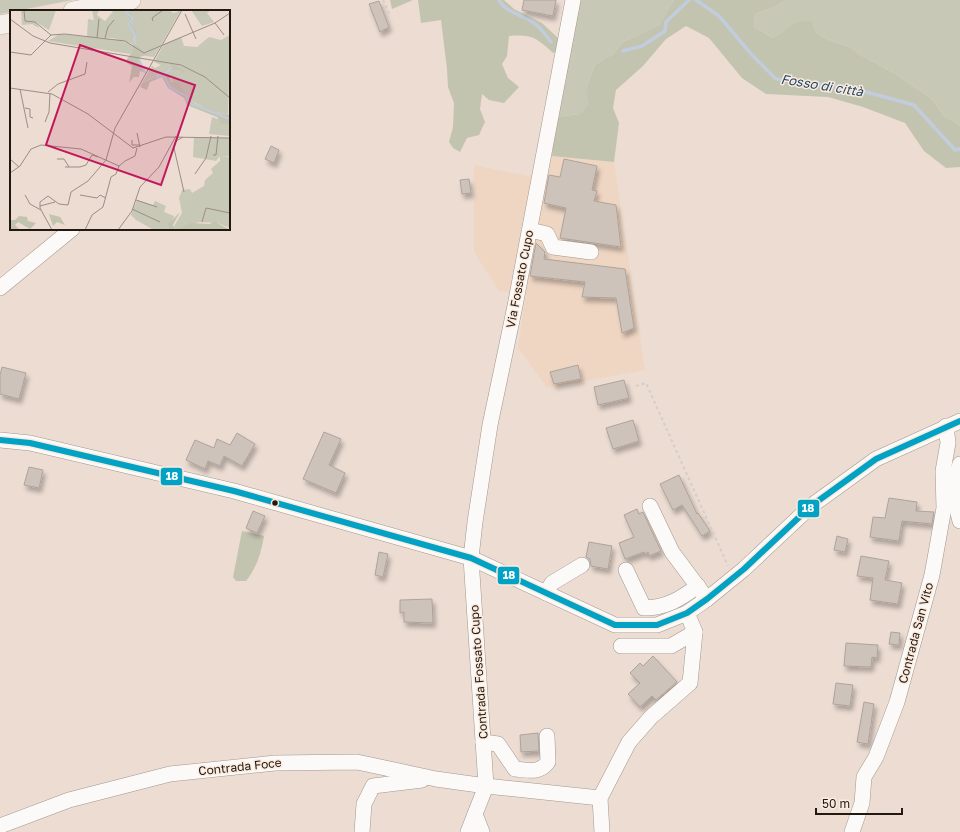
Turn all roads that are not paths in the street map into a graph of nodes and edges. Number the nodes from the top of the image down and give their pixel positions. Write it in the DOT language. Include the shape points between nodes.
graph roads {
  1 [pos="131,0"];
  2 [pos="573,0"];
  3 [pos="78,10"];
  4 [pos="10,23"];
  5 [pos="0,25"];
  6 [pos="71,230"];
  7 [pos="530,230"];
  8 [pos="591,252"];
  9 [pos="0,288"];
  10 [pos="953,424"];
  11 [pos="0,440"];
  12 [pos="960,464"];
  13 [pos="650,506"];
  14 [pos="960,521"];
  15 [pos="471,558"];
  16 [pos="582,566"];
  17 [pos="626,570"];
  18 [pos="698,586"];
  19 [pos="546,593"];
  20 [pos="707,599"];
  21 [pos="687,613"];
  22 [pos="695,632"];
  23 [pos="621,646"];
  24 [pos="546,736"];
  25 [pos="483,742"];
  26 [pos="436,779"];
  27 [pos="486,786"];
  28 [pos="600,798"];
  29 [pos="475,814"];
  30 [pos="0,826"];
  31 [pos="362,832"];
  32 [pos="468,832"];
  33 [pos="482,832"];
  34 [pos="602,832"];
  35 [pos="852,832"];
  1 -- 3 [label="main road"];
  2 -- 7 [label="street, Via Fossato Cupo"];
  4 -- 5 [label="main road"];
  6 -- 9 [label="street"];
  7 -- 8 [label="street" via="547,234 553,247"];
  7 -- 15 [label="street, Via Fossato Cupo" via="490,425"];
  10 -- 20 [label="street" via="876,459 811,506 734,578"];
  10 -- 35 [label="street, Contrada San Vito" via="943,472 944,508 932,575 898,702 876,757 864,777 862,804"];
  11 -- 15 [label="street" via="30,444 234,491"];
  12 -- 14 [label="street" via="955,484"];
  13 -- 18 [label="street" via="672,552"];
  15 -- 19 [label="street"];
  15 -- 25 [label="street, Contrada Fossato Cupo"];
  16 -- 19 [label="street" via="552,583"];
  17 -- 18 [label="street" via="644,608 658,608 681,598"];
  18 -- 20 [label="street"];
  19 -- 21 [label="street" via="615,626 657,626"];
  20 -- 21 [label="street"];
  21 -- 22 [label="street"];
  22 -- 23 [label="street" via="671,646"];
  22 -- 28 [label="street" via="690,683 651,717 629,742"];
  24 -- 25 [label="street" via="548,762 544,768 537,771 515,769 498,744"];
  25 -- 27 [label="street, Contrada Fossato Cupo"];
  26 -- 27 [label="street, Contrada Foce"];
  26 -- 30 [label="street, Contrada Foce" via="357,762 274,763 163,776 69,800"];
  26 -- 31 [label="street" via="373,786 364,804"];
  27 -- 28 [label="street, Contrada Foce"];
  27 -- 29 [label="street"];
  28 -- 34 [label="street"];
  29 -- 32 [label="street"];
  29 -- 33 [label="street"];
}
